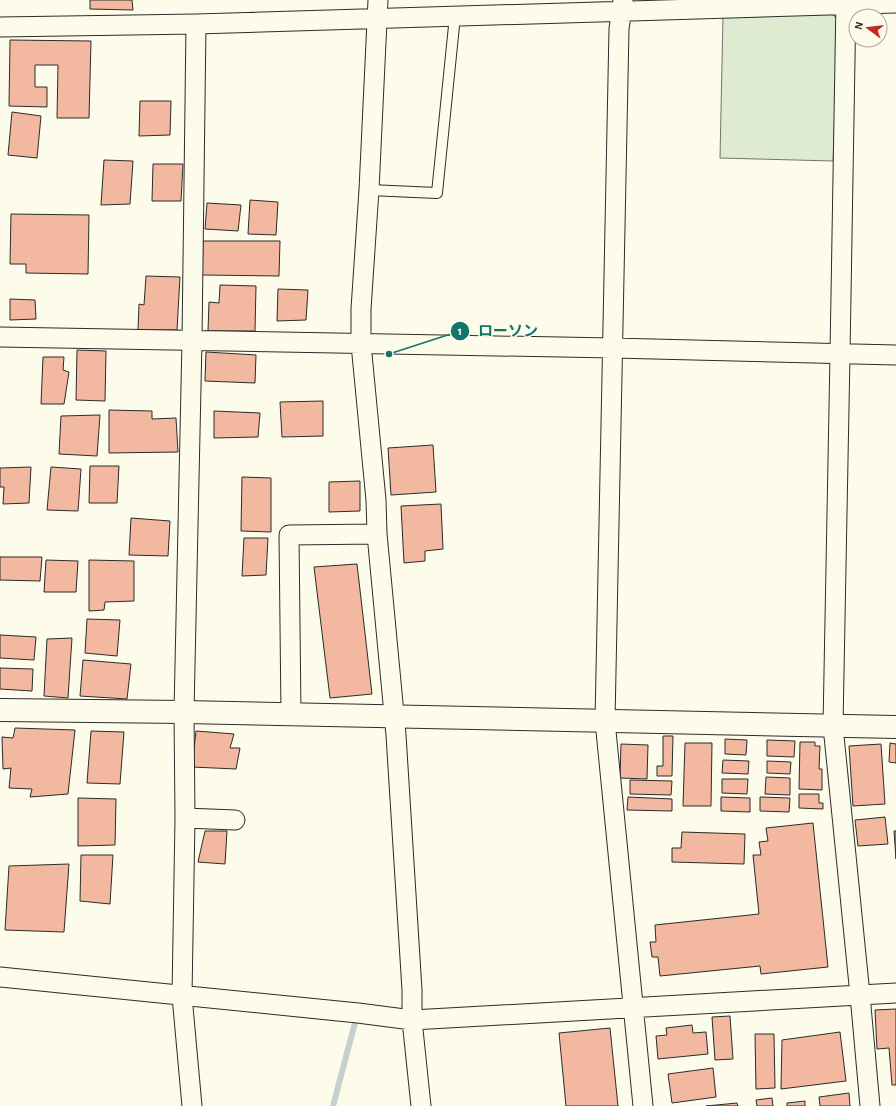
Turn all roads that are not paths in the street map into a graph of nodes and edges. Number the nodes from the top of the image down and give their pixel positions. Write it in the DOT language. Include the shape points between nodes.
graph roads {
  1 [pos="846,2"];
  2 [pos="896,3"];
  3 [pos="622,6"];
  4 [pos="378,9"];
  5 [pos="455,16"];
  6 [pos="196,24"];
  7 [pos="0,28"];
  8 [pos="369,190"];
  9 [pos="0,337"];
  10 [pos="192,340"];
  11 [pos="361,344"];
  12 [pos="613,348"];
  13 [pos="840,354"];
  14 [pos="896,355"];
  15 [pos="377,534"];
  16 [pos="0,710"];
  17 [pos="184,712"];
  18 [pos="292,715"];
  19 [pos="394,716"];
  20 [pos="605,721"];
  21 [pos="833,726"];
  22 [pos="896,727"];
  23 [pos="185,818"];
  24 [pos="235,820"];
  25 [pos="0,977"];
  26 [pos="896,992"];
  27 [pos="860,995"];
  28 [pos="182,996"];
  29 [pos="633,1007"];
  30 [pos="412,1020"];
  31 [pos="192,1106"];
  32 [pos="421,1106"];
  33 [pos="642,1106"];
  34 [pos="870,1106"];
  1 -- 2 [label="street"];
  1 -- 3 [label="street"];
  1 -- 13 [label="street"];
  3 -- 5 [label="street"];
  3 -- 12 [label="street" via="619,29"];
  4 -- 5 [label="street"];
  4 -- 6 [label="street"];
  4 -- 8 [label="street"];
  5 -- 8 [label="lane" via="436,193"];
  6 -- 7 [label="street"];
  6 -- 10 [label="street"];
  8 -- 11 [label="street"];
  9 -- 10 [label="street"];
  10 -- 11 [label="street"];
  10 -- 17 [label="street"];
  11 -- 12 [label="street"];
  11 -- 15 [label="street"];
  12 -- 13 [label="street"];
  12 -- 20 [label="street"];
  13 -- 14 [label="street"];
  13 -- 21 [label="street"];
  15 -- 18 [label="street" via="289,536"];
  15 -- 19 [label="street"];
  16 -- 17 [label="street"];
  17 -- 18 [label="street"];
  17 -- 23 [label="street"];
  18 -- 19 [label="street"];
  19 -- 20 [label="street"];
  19 -- 30 [label="street"];
  20 -- 21 [label="street"];
  20 -- 29 [label="street"];
  21 -- 22 [label="street"];
  21 -- 27 [label="street"];
  23 -- 24 [label="street"];
  23 -- 28 [label="street"];
  25 -- 28 [label="street"];
  26 -- 27 [label="street"];
  27 -- 29 [label="street"];
  27 -- 34 [label="street"];
  28 -- 30 [label="street"];
  28 -- 31 [label="street"];
  29 -- 30 [label="street"];
  29 -- 33 [label="street"];
  30 -- 32 [label="street"];
}
